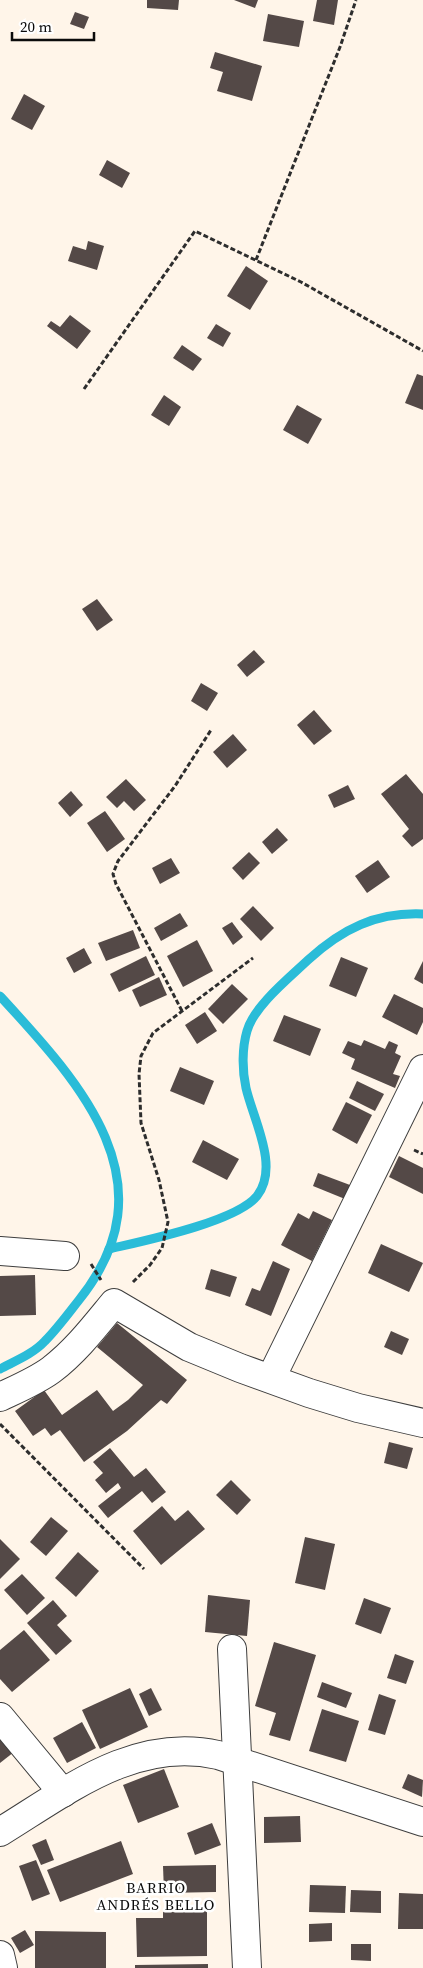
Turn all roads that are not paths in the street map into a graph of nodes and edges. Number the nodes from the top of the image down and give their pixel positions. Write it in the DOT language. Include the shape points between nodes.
graph roads {
  1 [pos="423,1069"];
  2 [pos="0,1251"];
  3 [pos="65,1256"];
  4 [pos="271,1378"];
  5 [pos="0,1397"];
  6 [pos="423,1423"];
  7 [pos="232,1649"];
  8 [pos="0,1717"];
  9 [pos="237,1760"];
  10 [pos="63,1793"];
  11 [pos="423,1822"];
  12 [pos="0,1832"];
  13 [pos="0,1956"];
  14 [pos="3,1968"];
  15 [pos="247,1968"];
  1 -- 4 [label="street"];
  2 -- 3 [label="street"];
  4 -- 5 [label="street" via="189,1347 114,1303 71,1354 50,1371"];
  4 -- 6 [label="street" via="358,1408"];
  7 -- 9 [label="street"];
  8 -- 10 [label="street"];
  9 -- 10 [label="street" via="198,1750 175,1750 130,1759"];
  9 -- 11 [label="street"];
  9 -- 15 [label="street"];
  10 -- 12 [label="street"];
  13 -- 14 [label="street"];
}
